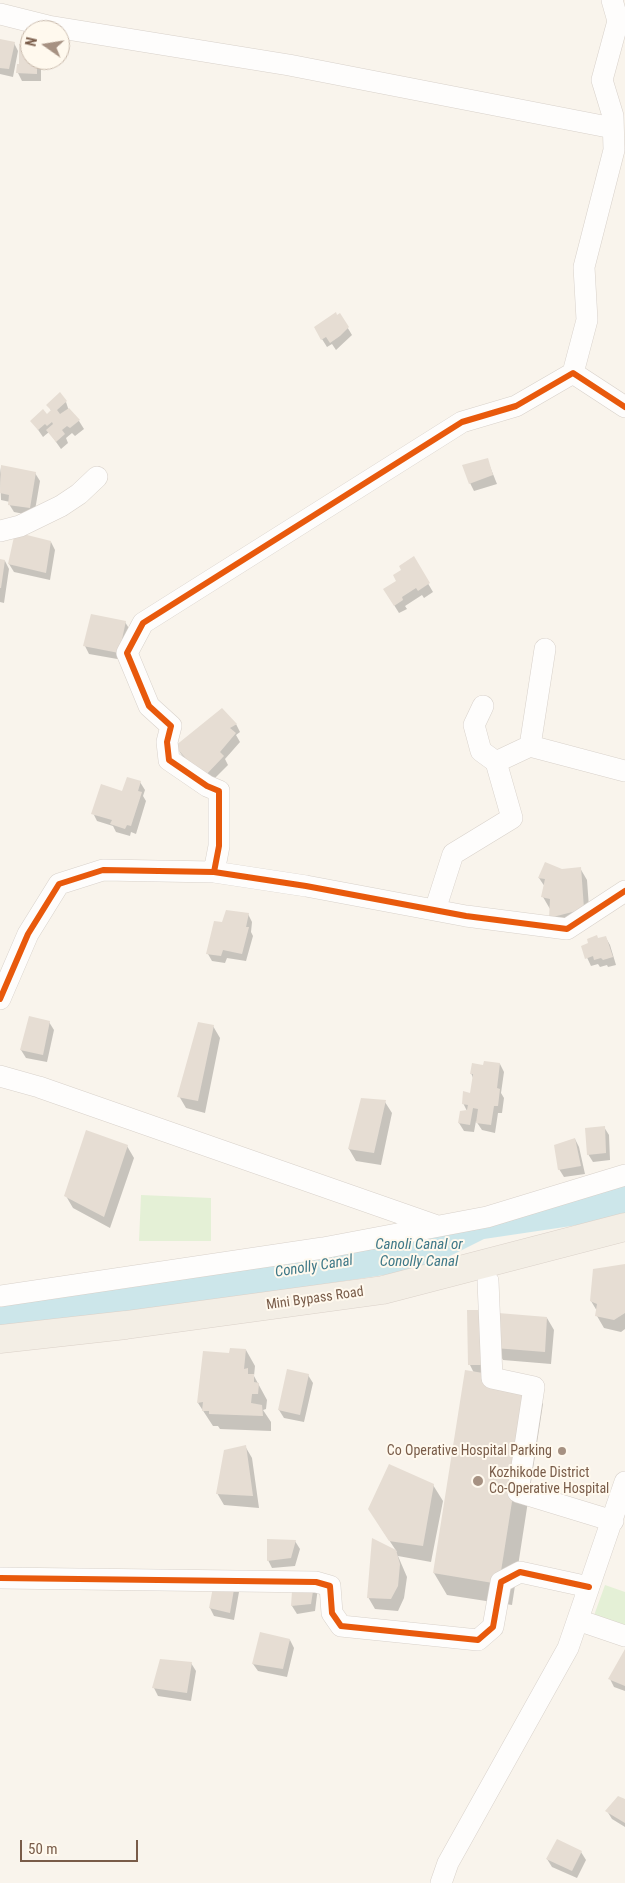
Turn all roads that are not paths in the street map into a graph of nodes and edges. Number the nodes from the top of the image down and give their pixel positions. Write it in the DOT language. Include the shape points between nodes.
graph roads {
  1 [pos="612,0"];
  2 [pos="0,14"];
  3 [pos="613,128"];
  4 [pos="573,373"];
  5 [pos="625,407"];
  6 [pos="97,477"];
  7 [pos="0,531"];
  8 [pos="545,649"];
  9 [pos="483,706"];
  10 [pos="530,746"];
  11 [pos="496,762"];
  12 [pos="625,771"];
  13 [pos="214,872"];
  14 [pos="625,891"];
  15 [pos="435,910"];
  16 [pos="0,999"];
  17 [pos="0,1076"];
  18 [pos="625,1175"];
  19 [pos="438,1226"];
  20 [pos="625,1227"];
  21 [pos="625,1245"];
  22 [pos="488,1281"];
  23 [pos="0,1296"];
  24 [pos="0,1340"];
  25 [pos="0,1354"];
  26 [pos="625,1482"];
  27 [pos="613,1521"];
  28 [pos="0,1578"];
  29 [pos="589,1587"];
  30 [pos="578,1620"];
  31 [pos="625,1636"];
  32 [pos="441,1883"];
  1 -- 3 [label="street" via="618,20 602,80 613,116"];
  2 -- 3 [label="street" via="48,26 290,65"];
  3 -- 4 [label="street" via="614,150 584,267 587,320"];
  4 -- 5 [label="street"];
  4 -- 13 [label="street" via="516,406 462,422 143,623 127,653 149,706 171,726 167,742 169,760 219,791 219,846"];
  6 -- 7 [label="street" via="61,506 20,526"];
  8 -- 10 [label="street"];
  9 -- 11 [label="street" via="474,725 481,751"];
  10 -- 11 [label="street"];
  10 -- 12 [label="street"];
  11 -- 15 [label="street" via="512,818 453,854"];
  13 -- 15 [label="street"];
  13 -- 16 [label="street" via="103,870 59,884 28,934"];
  14 -- 15 [label="street" via="567,929"];
  17 -- 19 [label="street"];
  18 -- 19 [label="street" via="487,1216"];
  19 -- 23 [label="street" via="313,1249"];
  20 -- 24 [label="main road, Mini Bypass Road" via="383,1290"];
  21 -- 22 [label="main road, Mini Bypass Road"];
  22 -- 25 [label="main road, Mini Bypass Road" via="459,1288"];
  22 -- 27 [label="street" via="492,1378 534,1387 518,1492"];
  26 -- 27 [label="street"];
  27 -- 29 [label="street"];
  28 -- 29 [label="street" via="316,1582 330,1586 332,1613 341,1626 478,1640 493,1627 501,1582 520,1572"];
  29 -- 30 [label="street"];
  30 -- 31 [label="street"];
  30 -- 32 [label="street" via="568,1648 448,1864"];
}
